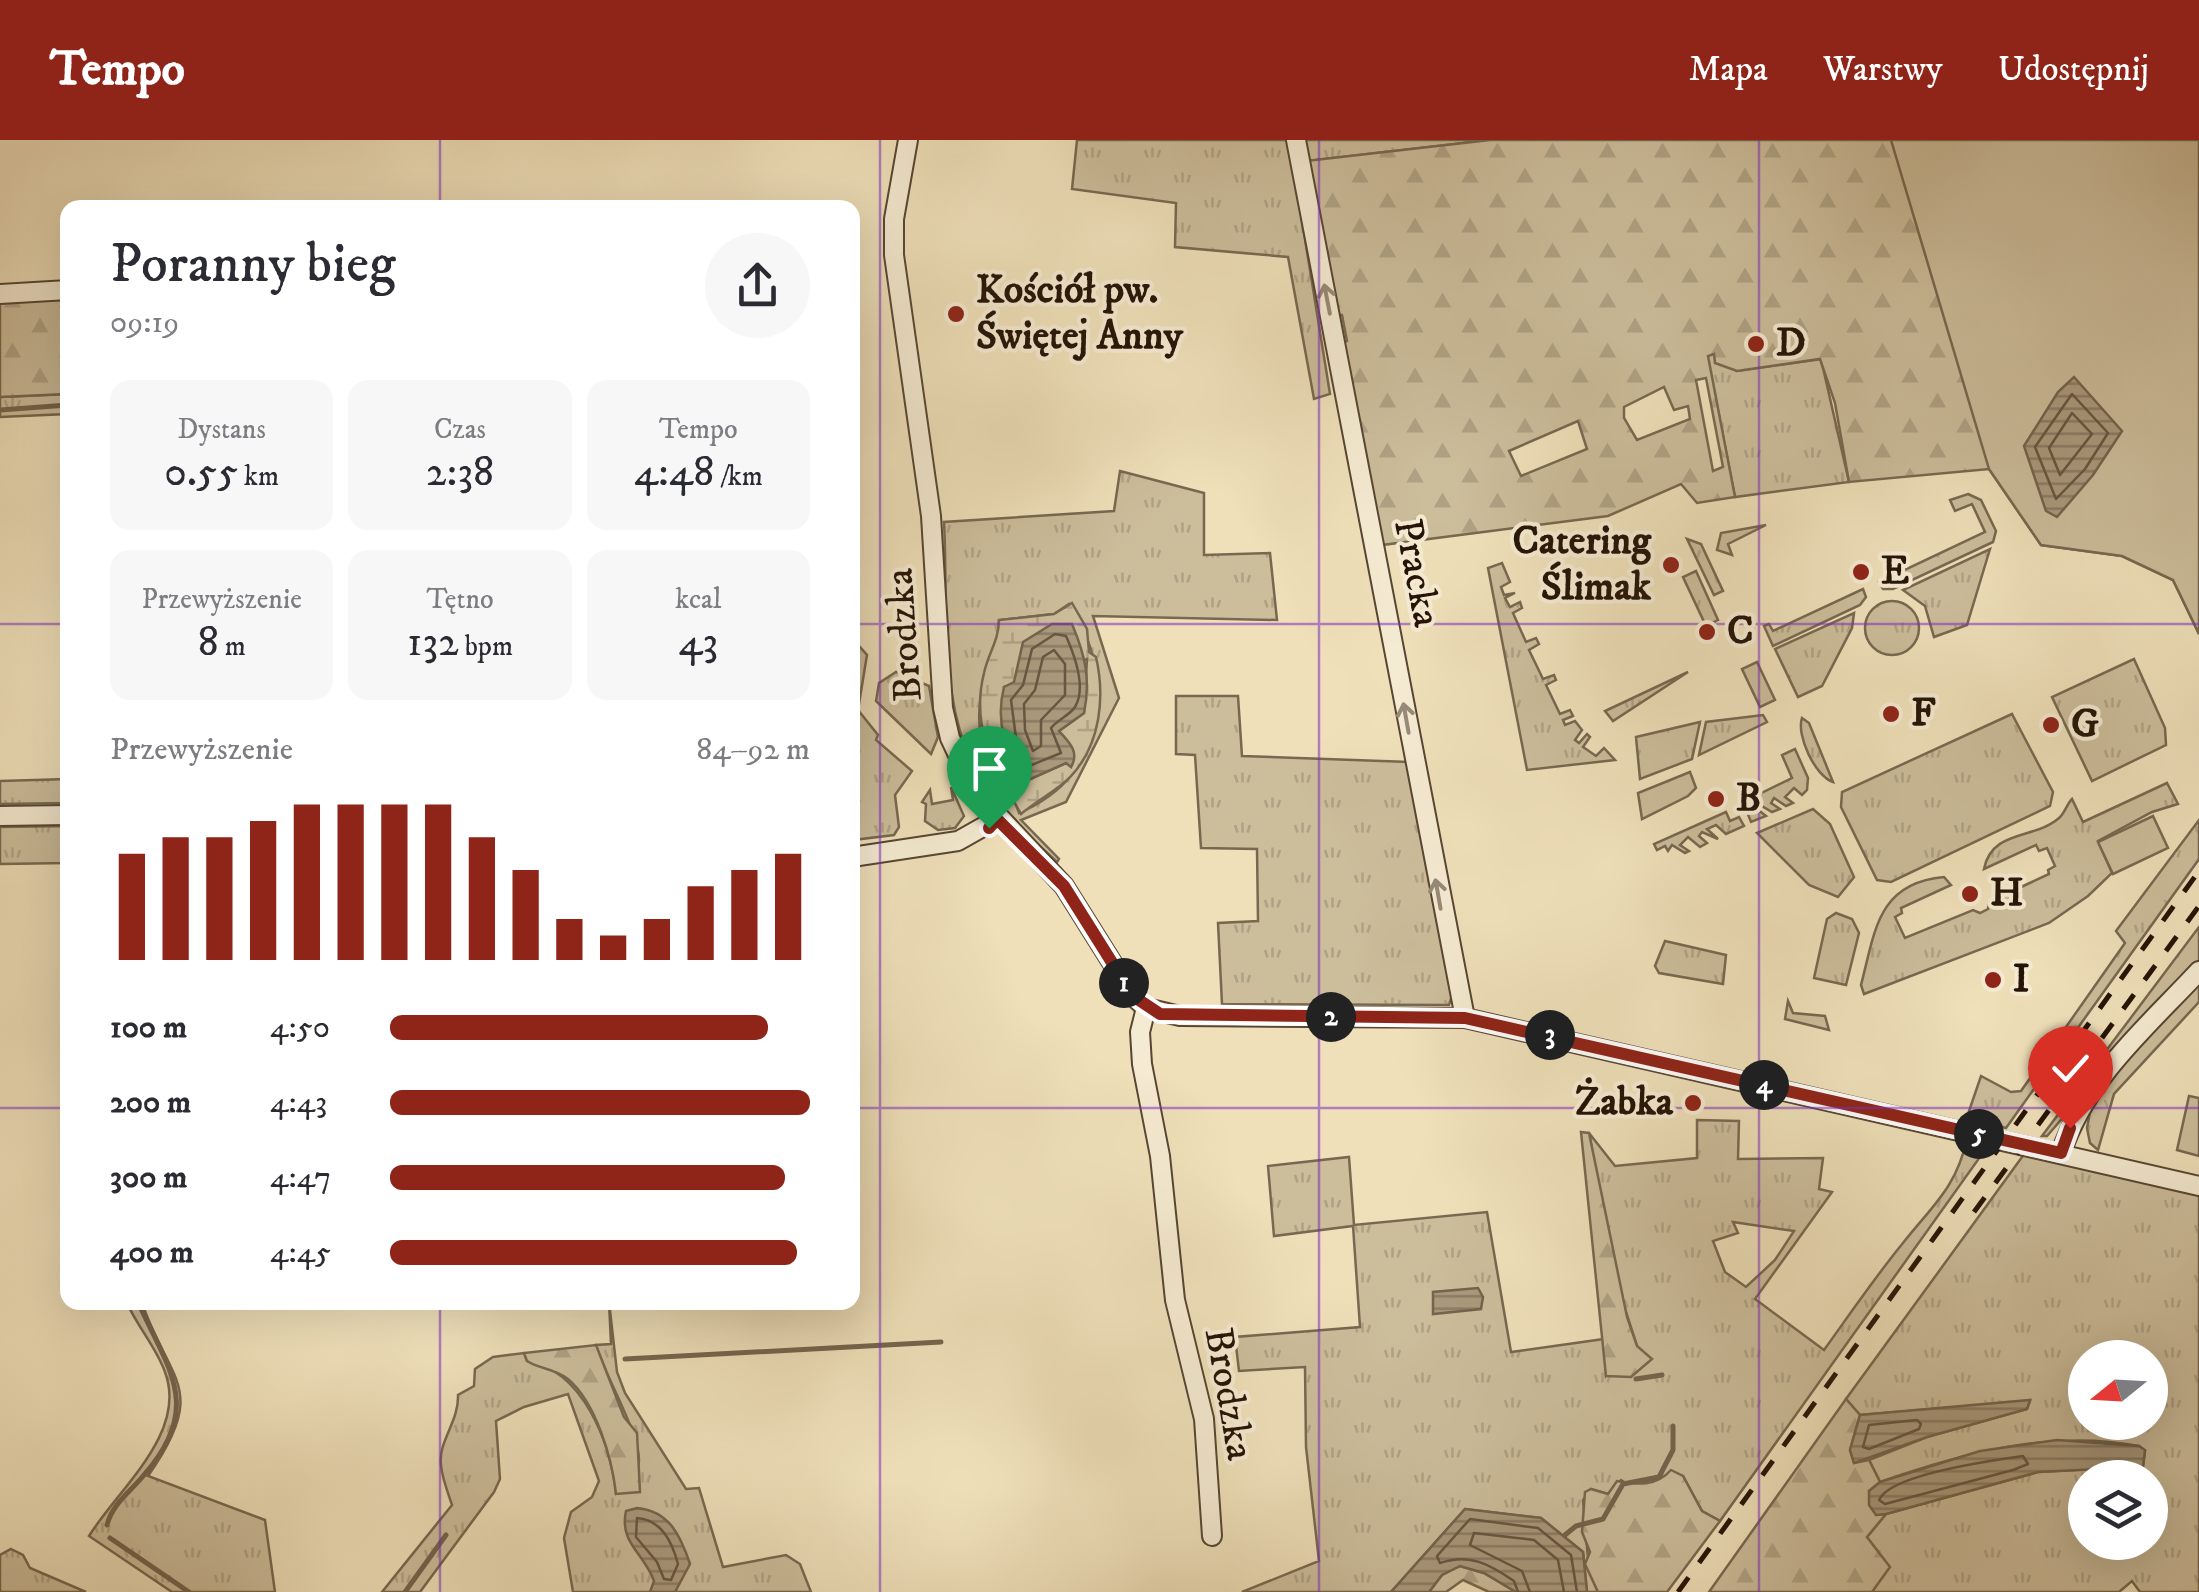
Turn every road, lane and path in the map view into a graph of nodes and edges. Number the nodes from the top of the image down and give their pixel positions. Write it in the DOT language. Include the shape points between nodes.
graph roads {
  1 [pos="908,140"];
  2 [pos="1296,140"];
  3 [pos="60,290"];
  4 [pos="0,294"];
  5 [pos="60,815"];
  6 [pos="0,816"];
  7 [pos="997,819"];
  8 [pos="860,856"];
  9 [pos="2199,971"];
  10 [pos="1146,1008"];
  11 [pos="1465,1018"];
  12 [pos="2061,1153"];
  13 [pos="2199,1186"];
  14 [pos="1212,1536"];
  1 -- 7 [label="street, Brodzka" via="894,255 932,516 942,708 960,763"];
  11 -- 2 [label="street, Pracka, one-way"];
  3 -- 4 [label="street"];
  5 -- 6 [label="street"];
  7 -- 8 [label="street" via="958,841"];
  7 -- 10 [label="street, Brodzka" via="1064,886"];
  9 -- 12 [label="street" via="2099,1079"];
  10 -- 11 [label="street" via="1180,1016"];
  10 -- 14 [label="street, Brodzka" via="1142,1062 1165,1191 1175,1300 1204,1419"];
  11 -- 12 [label="street"];
  12 -- 13 [label="street"];
}
